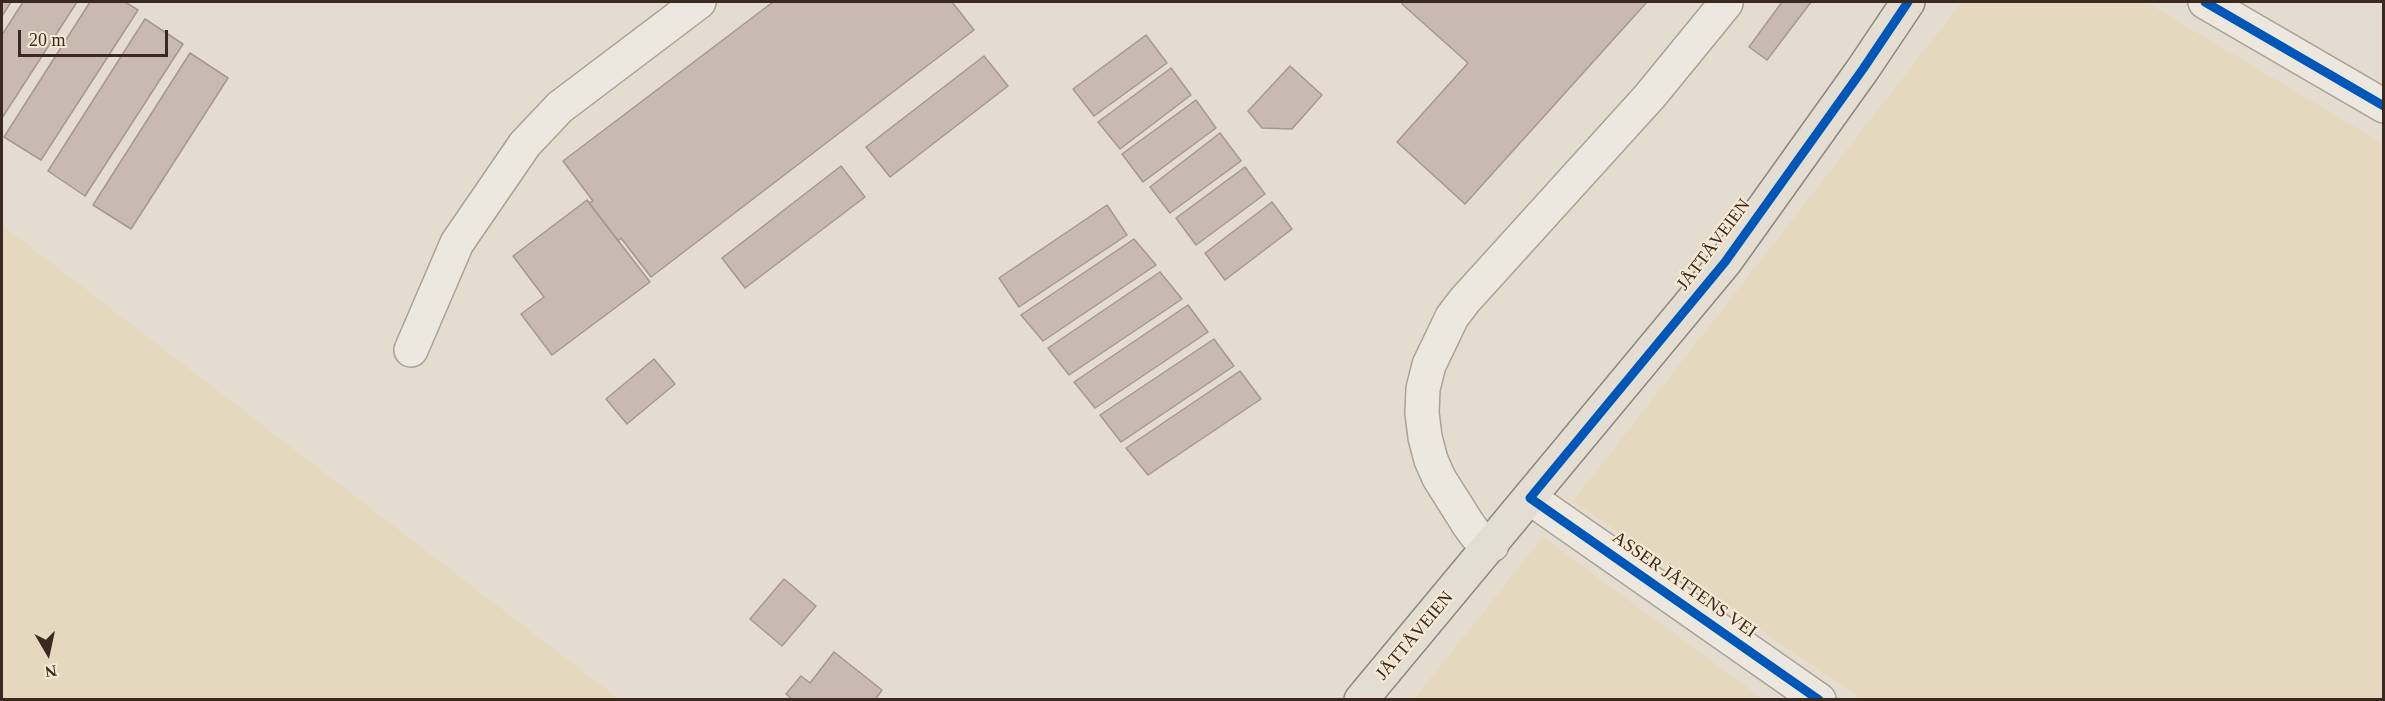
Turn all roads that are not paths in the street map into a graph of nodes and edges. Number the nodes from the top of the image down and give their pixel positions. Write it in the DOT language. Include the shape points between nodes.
graph roads {
  1 [pos="699,2"];
  2 [pos="1908,2"];
  3 [pos="2205,2"];
  4 [pos="1726,3"];
  5 [pos="2384,106"];
  6 [pos="411,350"];
  7 [pos="1530,498"];
  8 [pos="1491,545"];
  9 [pos="1361,699"];
  10 [pos="1819,699"];
  1 -- 6 [label="street" via="560,107 525,144 457,243"];
  2 -- 7 [label="main road, JÅTTÅVEIEN" via="1725,262"];
  3 -- 5 [label="street"];
  4 -- 8 [label="street" via="1650,96 1452,317 1428,365 1422,413 1431,460 1468,524"];
  7 -- 8 [label="main road, JÅTTÅVEIEN"];
  7 -- 10 [label="street, ASSER JÅTTENS VEI"];
  8 -- 9 [label="main road, JÅTTÅVEIEN"];
}
